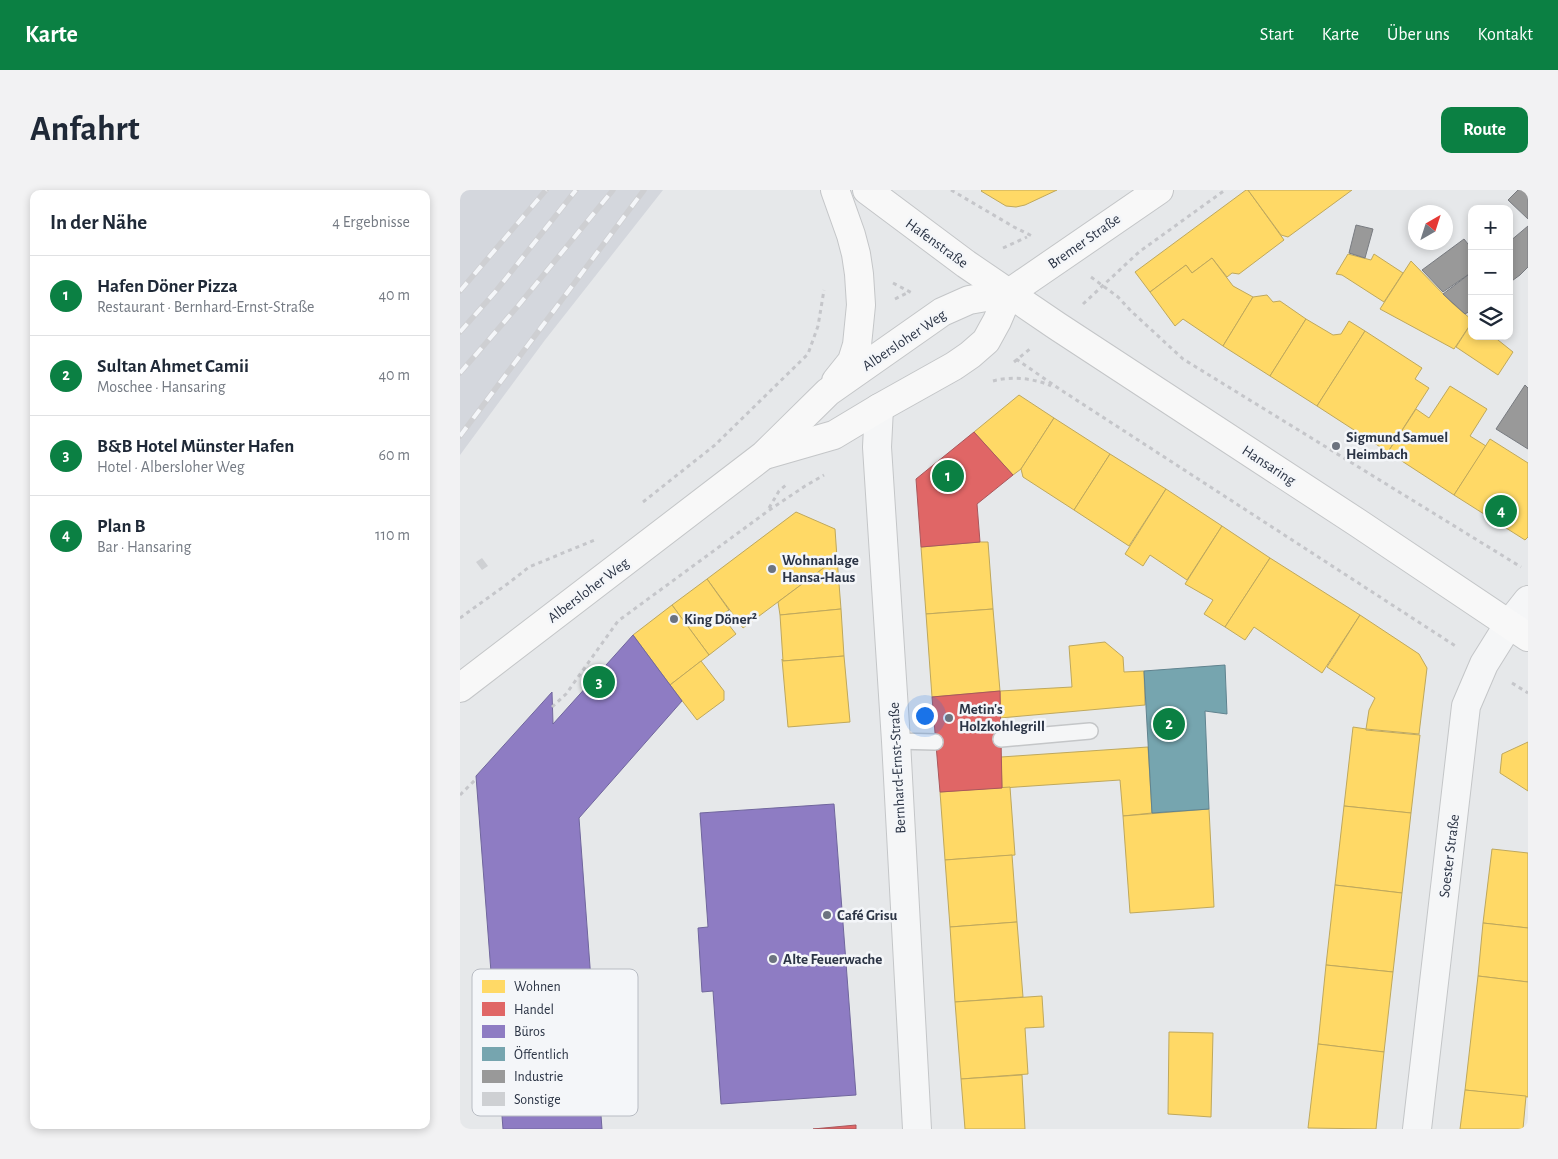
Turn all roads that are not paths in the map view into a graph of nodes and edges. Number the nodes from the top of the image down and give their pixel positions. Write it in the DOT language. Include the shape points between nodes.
graph roads {
  1 [pos="835,190"];
  2 [pos="867,190"];
  3 [pos="1159,190"];
  4 [pos="1009,293"];
  5 [pos="828,392"];
  6 [pos="879,408"];
  7 [pos="764,455"];
  8 [pos="1528,600"];
  9 [pos="1518,630"];
  10 [pos="460,688"];
  11 [pos="1090,731"];
  12 [pos="1001,739"];
  13 [pos="896,741"];
  14 [pos="935,742"];
  15 [pos="917,1129"];
  16 [pos="1417,1129"];
  1 -- 5 [label="main road" via="852,234 861,305 852,361"];
  2 -- 4 [label="main road, Hafenstraße"];
  3 -- 4 [label="main road, Bremer Straße"];
  4 -- 5 [label="main road, Albersloher Weg" via="969,300 942,312"];
  4 -- 6 [label="main road, Albersloher Weg" via="986,340 970,355"];
  4 -- 9 [label="main road, Hansaring"];
  5 -- 7 [label="main road, Albersloher Weg"];
  6 -- 7 [label="main road, Albersloher Weg" via="834,435"];
  6 -- 13 [label="street, Bernhard-Ernst-Straße" via="877,447"];
  7 -- 10 [label="main road, Albersloher Weg"];
  8 -- 9 [label="street, Soester Straße"];
  9 -- 16 [label="street, Soester Straße" via="1484,664 1466,706"];
  11 -- 12 [label="lane"];
  13 -- 14 [label="lane"];
  13 -- 15 [label="street, Bernhard-Ernst-Straße"];
}
